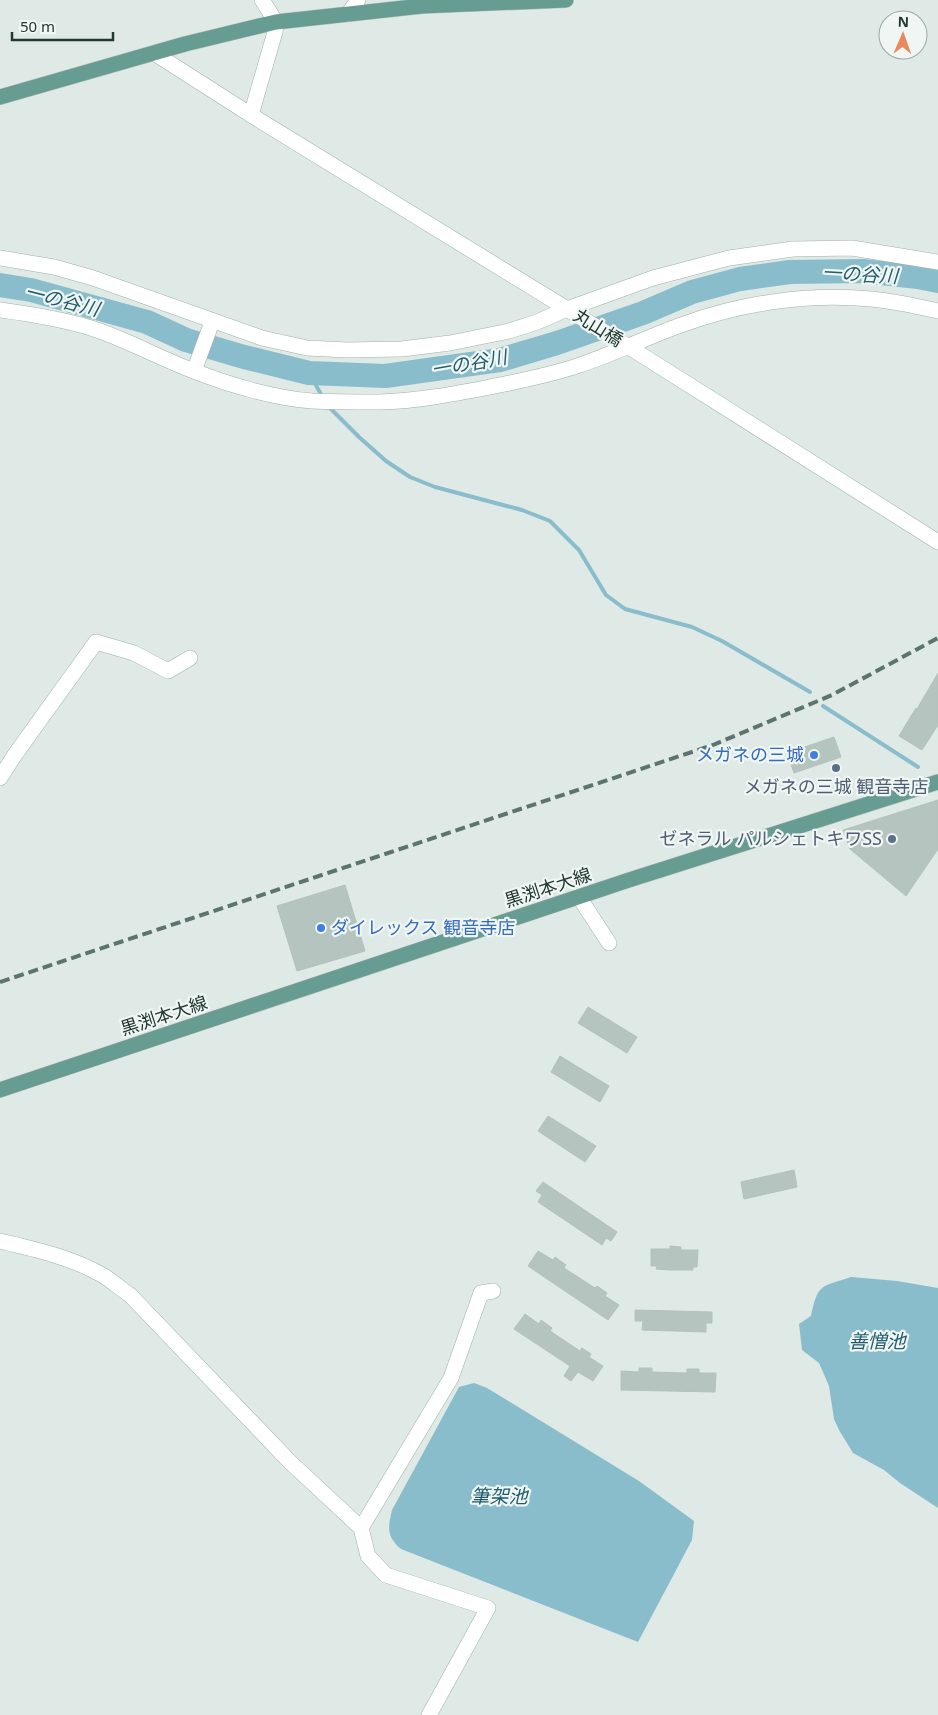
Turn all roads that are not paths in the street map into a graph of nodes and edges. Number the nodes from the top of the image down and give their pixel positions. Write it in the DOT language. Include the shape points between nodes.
graph roads {
  1 [pos="262,0"];
  2 [pos="358,0"];
  3 [pos="566,0"];
  4 [pos="348,14"];
  5 [pos="276,22"];
  6 [pos="154,53"];
  7 [pos="0,97"];
  8 [pos="251,115"];
  9 [pos="0,258"];
  10 [pos="938,262"];
  11 [pos="567,309"];
  12 [pos="0,310"];
  13 [pos="938,311"];
  14 [pos="212,322"];
  15 [pos="629,347"];
  16 [pos="194,371"];
  17 [pos="938,542"];
  18 [pos="190,658"];
  19 [pos="0,778"];
  20 [pos="938,782"];
  21 [pos="579,898"];
  22 [pos="609,943"];
  23 [pos="0,1090"];
  24 [pos="0,1241"];
  25 [pos="493,1291"];
  26 [pos="361,1528"];
  27 [pos="429,1715"];
  1 -- 5 [label="street"];
  2 -- 4 [label="street"];
  3 -- 4 [label="main road" via="422,6"];
  4 -- 5 [label="main road"];
  5 -- 6 [label="main road"];
  5 -- 8 [label="street"];
  6 -- 7 [label="main road"];
  6 -- 8 [label="street, 丸山橋"];
  8 -- 11 [label="street, 丸山橋"];
  9 -- 14 [label="street" via="54,267 93,278"];
  10 -- 11 [label="street" via="852,248 784,250 729,258 654,278"];
  11 -- 14 [label="street" via="509,331 402,349 307,348"];
  11 -- 15 [label="street, 丸山橋"];
  12 -- 16 [label="street" via="92,328"];
  13 -- 15 [label="street" via="871,299 824,298 778,302 686,323"];
  14 -- 16 [label="street"];
  15 -- 16 [label="street" via="578,366 520,381 438,397 382,402 309,400 273,394"];
  15 -- 17 [label="street, 丸山橋"];
  18 -- 19 [label="street" via="168,671 134,653 96,642"];
  20 -- 21 [label="main road, 黒渕本大線"];
  21 -- 22 [label="street"];
  21 -- 23 [label="main road, 黒渕本大線"];
  24 -- 26 [label="street" via="77,1263 130,1295 290,1462"];
  25 -- 26 [label="street" via="481,1293 451,1378"];
  26 -- 27 [label="street" via="368,1556 386,1575 488,1608"];
}
